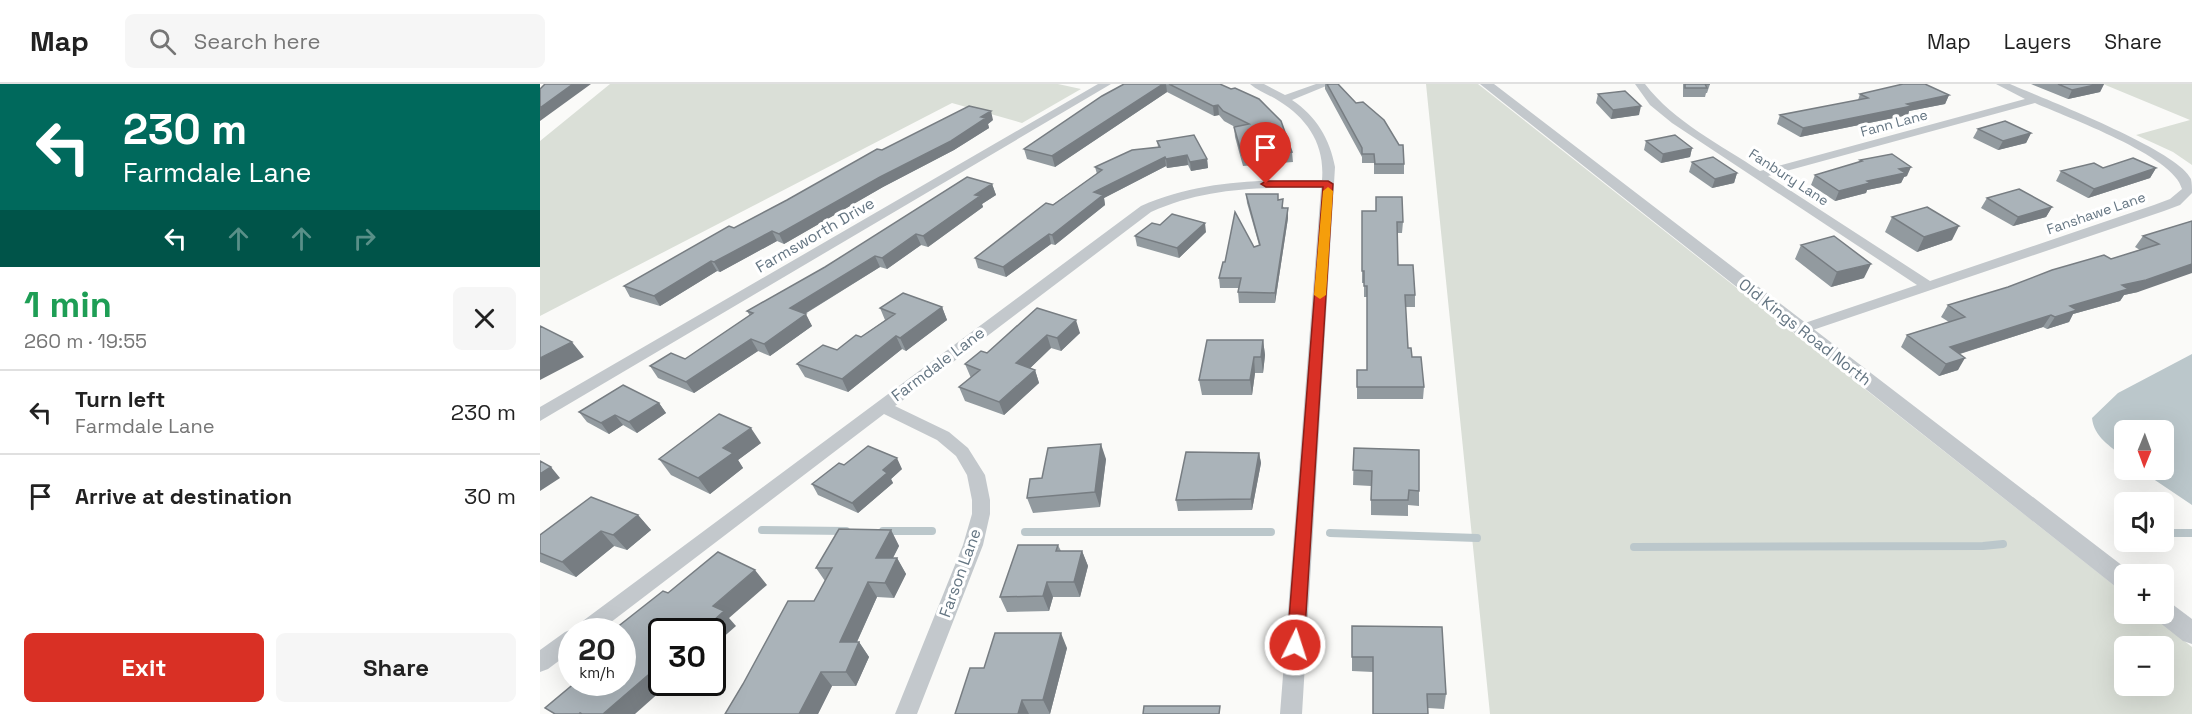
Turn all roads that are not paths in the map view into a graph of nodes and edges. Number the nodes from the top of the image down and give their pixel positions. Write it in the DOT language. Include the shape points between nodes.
graph roads {
  1 [pos="1106,84"];
  2 [pos="1255,84"];
  3 [pos="1326,84"];
  4 [pos="1486,84"];
  5 [pos="1640,84"];
  6 [pos="2001,84"];
  7 [pos="1285,99"];
  8 [pos="2037,99"];
  9 [pos="1758,175"];
  10 [pos="1328,184"];
  11 [pos="1930,287"];
  12 [pos="1801,329"];
  13 [pos="882,406"];
  14 [pos="540,415"];
  15 [pos="2114,572"];
  16 [pos="600,618"];
  17 [pos="2174,619"];
  18 [pos="2192,633"];
  19 [pos="558,648"];
  20 [pos="540,662"];
  21 [pos="906,714"];
  22 [pos="1290,714"];
  1 -- 14 [label="street, Farmsworth Drive"];
  2 -- 7 [label="street"];
  3 -- 7 [label="street"];
  4 -- 12 [label="street, Old Kings Road North"];
  5 -- 9 [label="street, Fanbury Lane" via="1670,117"];
  6 -- 8 [label="street, Fanshawe Lane"];
  7 -- 10 [label="street" via="1321,137 1329,160"];
  8 -- 9 [label="street, Fann Lane"];
  8 -- 11 [label="street, Fanshawe Lane" via="2161,157 2180,172 2188,190 2168,204"];
  9 -- 11 [label="street, Fanbury Lane"];
  10 -- 13 [label="street, Farmdale Lane" via="1225,185 1184,193 1155,205"];
  10 -- 22 [label="street"];
  11 -- 12 [label="street, Fanshawe Lane"];
  12 -- 15 [label="street, Old Kings Road North"];
  13 -- 16 [label="street, Farmdale Lane"];
  13 -- 21 [label="street, Farson Lane" via="943,436 962,452 976,475 981,500 973,545"];
  17 -- 18 [label="street"];
  19 -- 20 [label="street"];
}
